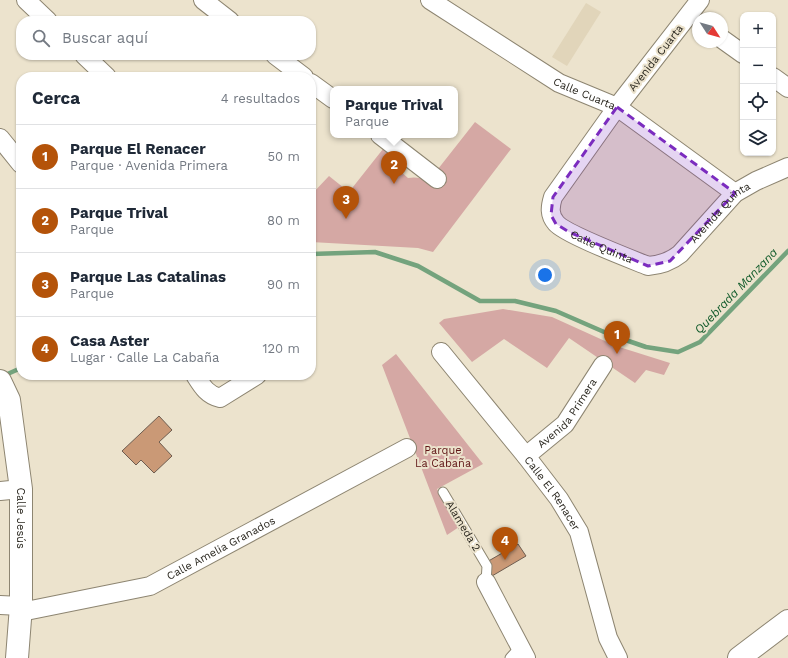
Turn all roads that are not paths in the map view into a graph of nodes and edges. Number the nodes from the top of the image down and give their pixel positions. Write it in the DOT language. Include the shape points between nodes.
graph roads {
  1 [pos="26,0"];
  2 [pos="203,0"];
  3 [pos="430,0"];
  4 [pos="43,16"];
  5 [pos="224,16"];
  6 [pos="692,17"];
  7 [pos="728,43"];
  8 [pos="740,52"];
  9 [pos="89,60"];
  10 [pos="282,60"];
  11 [pos="102,72"];
  12 [pos="297,72"];
  13 [pos="776,79"];
  14 [pos="316,86"];
  15 [pos="788,88"];
  16 [pos="330,97"];
  17 [pos="617,107"];
  18 [pos="0,138"];
  19 [pos="384,138"];
  20 [pos="16,158"];
  21 [pos="788,167"];
  22 [pos="437,179"];
  23 [pos="735,193"];
  24 [pos="551,215"];
  25 [pos="659,265"];
  26 [pos="441,352"];
  27 [pos="603,365"];
  28 [pos="198,380"];
  29 [pos="248,380"];
  30 [pos="5,390"];
  31 [pos="407,448"];
  32 [pos="526,456"];
  33 [pos="10,490"];
  34 [pos="443,492"];
  35 [pos="486,582"];
  36 [pos="14,608"];
  37 [pos="788,621"];
  38 [pos="519,654"];
  39 [pos="17,658"];
  40 [pos="618,658"];
  41 [pos="739,658"];
  1 -- 4 [label="street"];
  2 -- 5 [label="street"];
  3 -- 17 [label="street, Calle Cuarta" via="559,83"];
  6 -- 17 [label="street, Avenida Cuarta"];
  7 -- 8 [label="street"];
  9 -- 11 [label="street"];
  10 -- 12 [label="street"];
  13 -- 15 [label="street"];
  14 -- 16 [label="street"];
  17 -- 23 [label="street, Calle Cuarta"];
  17 -- 24 [label="street, Avenida Cuarta" via="553,197"];
  18 -- 20 [label="street"];
  19 -- 22 [label="street"];
  21 -- 23 [label="street, Avenida Quinta"];
  23 -- 25 [label="street, Avenida Quinta" via="680,254 670,262"];
  24 -- 25 [label="street, Calle Quinta" via="556,224 569,232 648,266"];
  26 -- 32 [label="street, Calle El Renacer"];
  27 -- 32 [label="street, Avenida Primera" via="565,424"];
  28 -- 29 [label="street" via="204,390 220,398"];
  30 -- 33 [label="street, Calle Jesús"];
  31 -- 36 [label="street, Calle Amelia Granados" via="150,586"];
  32 -- 40 [label="street, Calle El Renacer" via="559,499 579,532 608,638"];
  33 -- 36 [label="street, Calle Jesús"];
  34 -- 35 [label="lane, Alameda 2" via="487,566"];
  35 -- 38 [label="street"];
  36 -- 39 [label="street, Calle Jesús"];
  37 -- 41 [label="street"];
}
